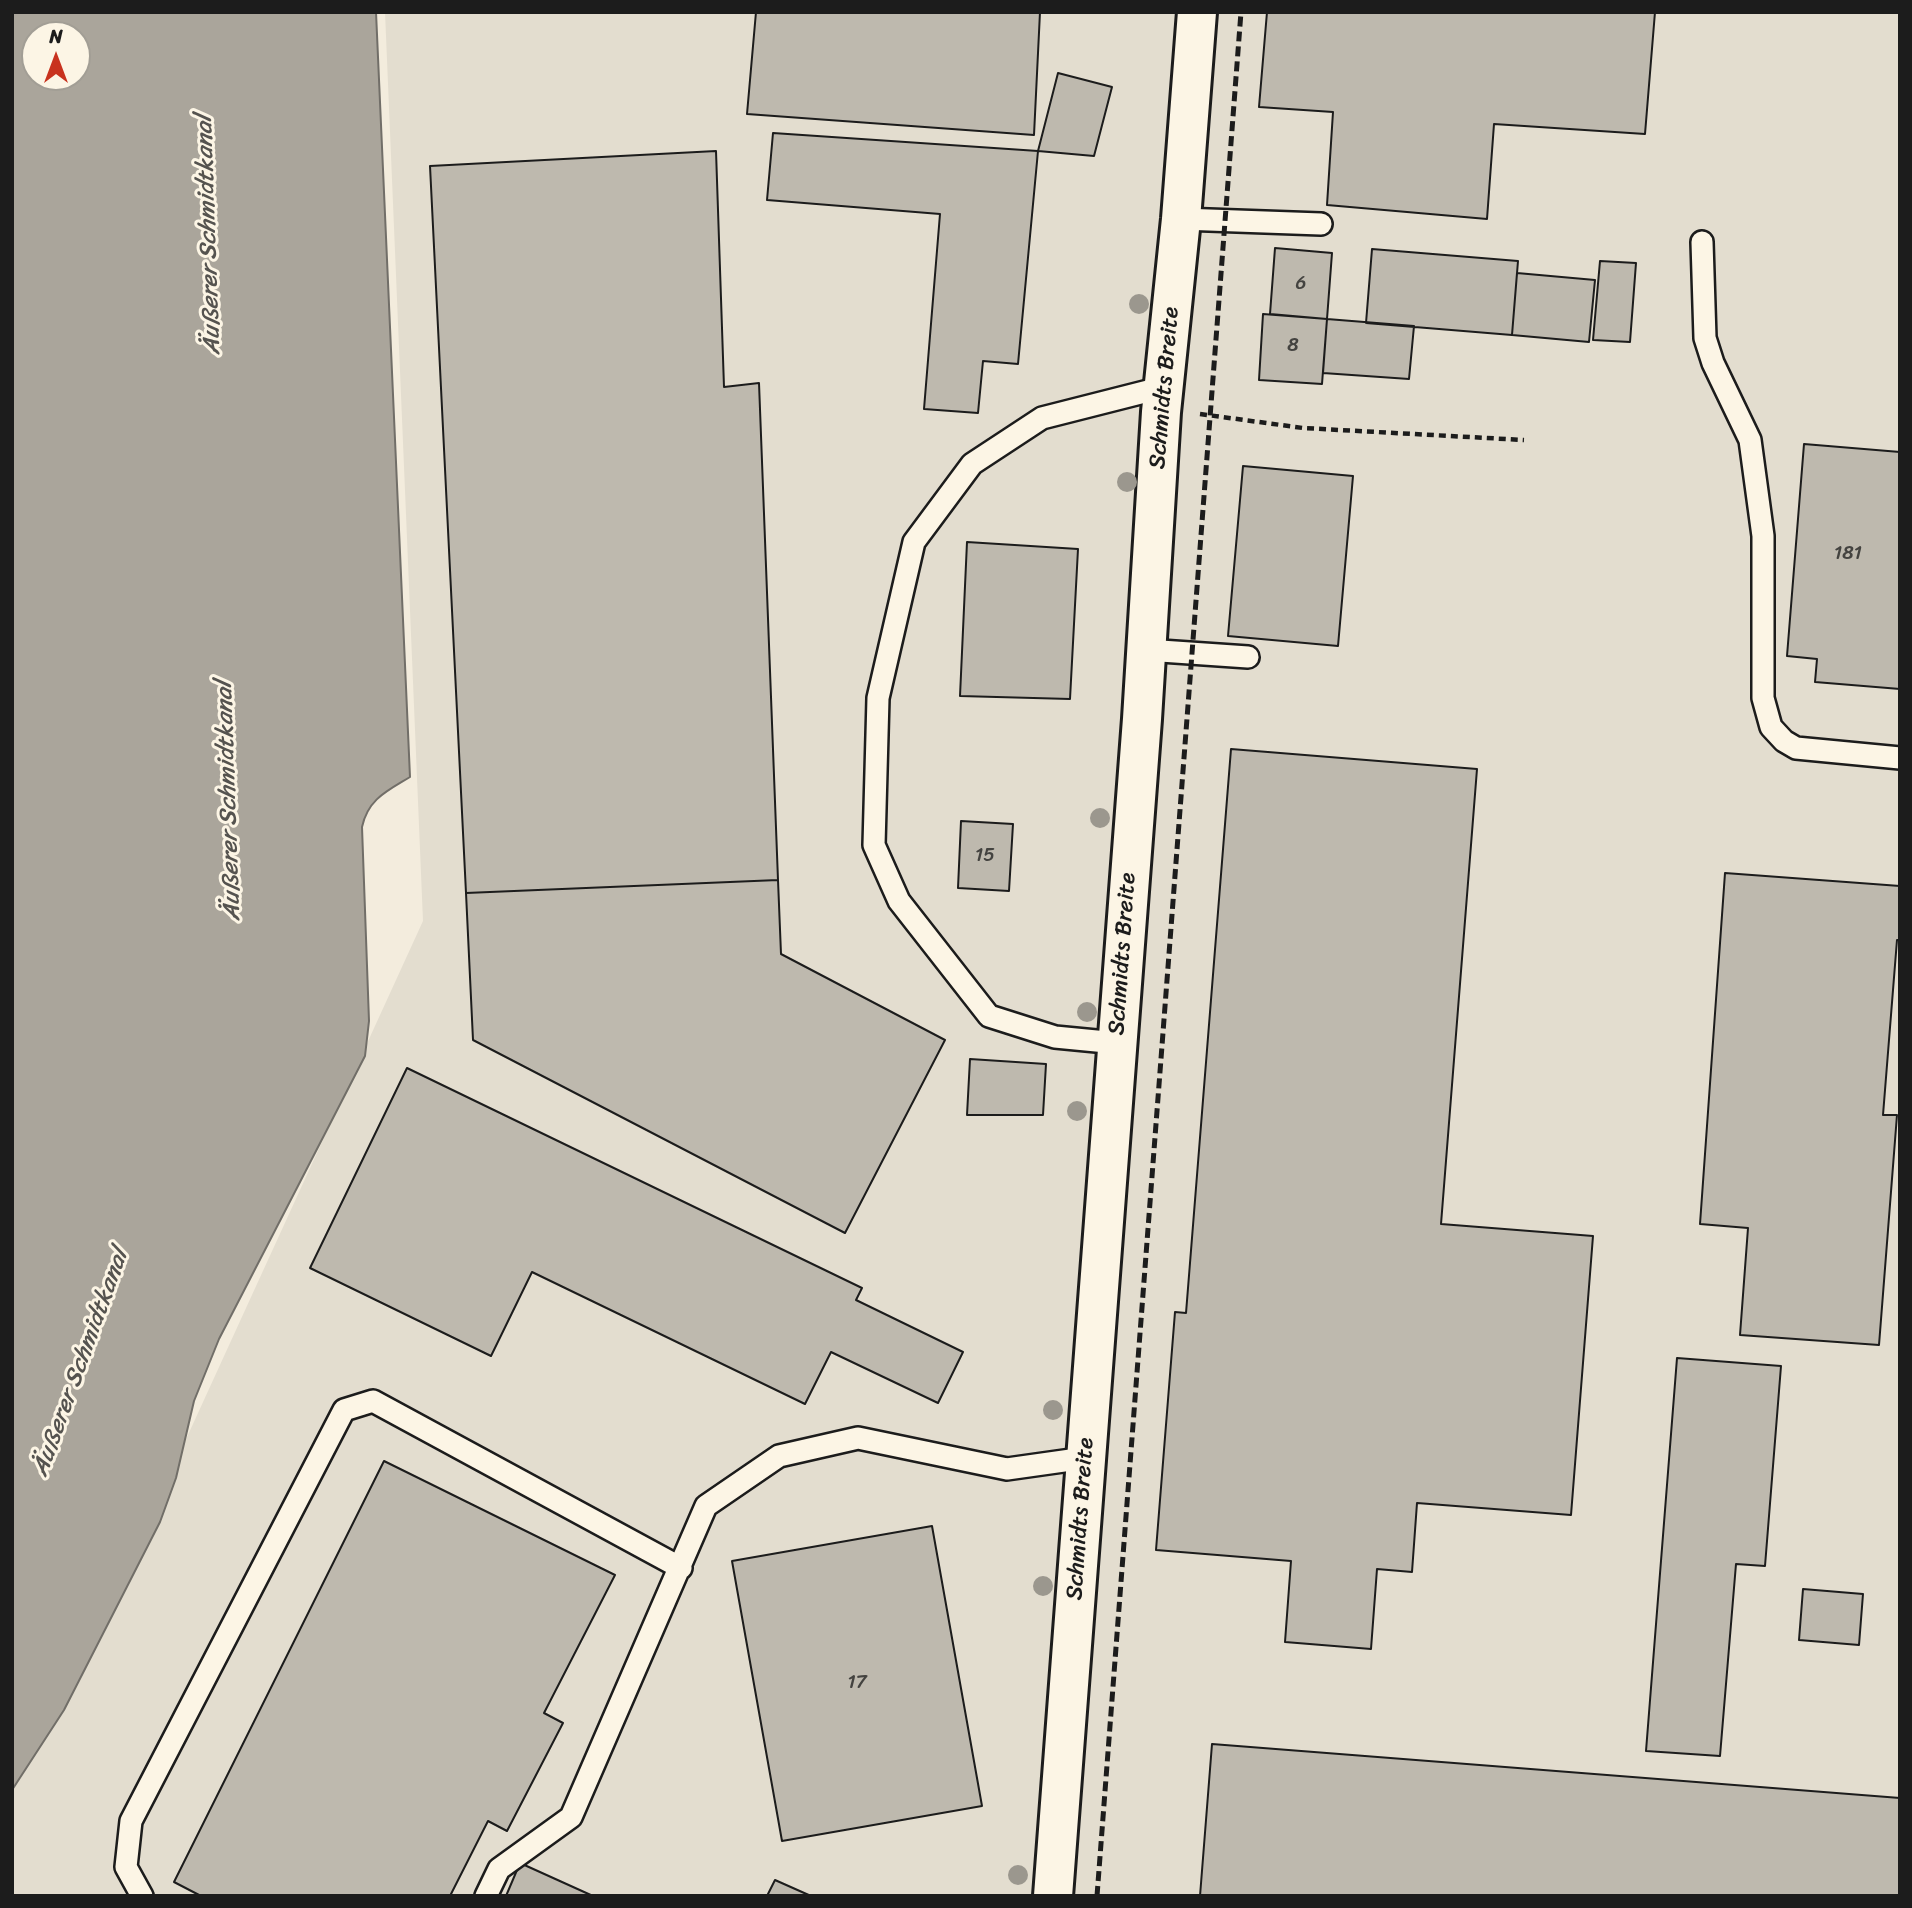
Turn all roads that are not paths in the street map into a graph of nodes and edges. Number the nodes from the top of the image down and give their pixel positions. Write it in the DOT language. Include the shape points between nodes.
graph roads {
  1 [pos="1197,12"];
  2 [pos="1181,219"];
  3 [pos="1321,224"];
  4 [pos="1702,243"];
  5 [pos="1162,400"];
  6 [pos="1146,650"];
  7 [pos="1248,657"];
  8 [pos="1900,758"];
  9 [pos="1117,1043"];
  10 [pos="1085,1458"];
  11 [pos="681,1568"];
  12 [pos="142,1896"];
  13 [pos="486,1896"];
  14 [pos="1053,1896"];
  1 -- 2 [label="main road, Schmidts Breite"];
  2 -- 3 [label="lane"];
  2 -- 5 [label="main road, Schmidts Breite"];
  4 -- 8 [label="lane" via="1705,338 1750,440 1763,536 1763,698 1771,727 1796,748"];
  5 -- 6 [label="main road, Schmidts Breite"];
  5 -- 9 [label="lane" via="1042,418 972,464 914,542 878,698 874,845 899,901 989,1016 1055,1037"];
  6 -- 7 [label="lane"];
  6 -- 9 [label="main road, Schmidts Breite"];
  9 -- 10 [label="main road, Schmidts Breite"];
  10 -- 11 [label="lane" via="1007,1469 858,1438 779,1457 706,1506"];
  10 -- 14 [label="main road, Schmidts Breite"];
  11 -- 12 [label="lane" via="373,1401 344,1410 131,1822 126,1867"];
  11 -- 13 [label="lane" via="571,1817 499,1869"];
}
